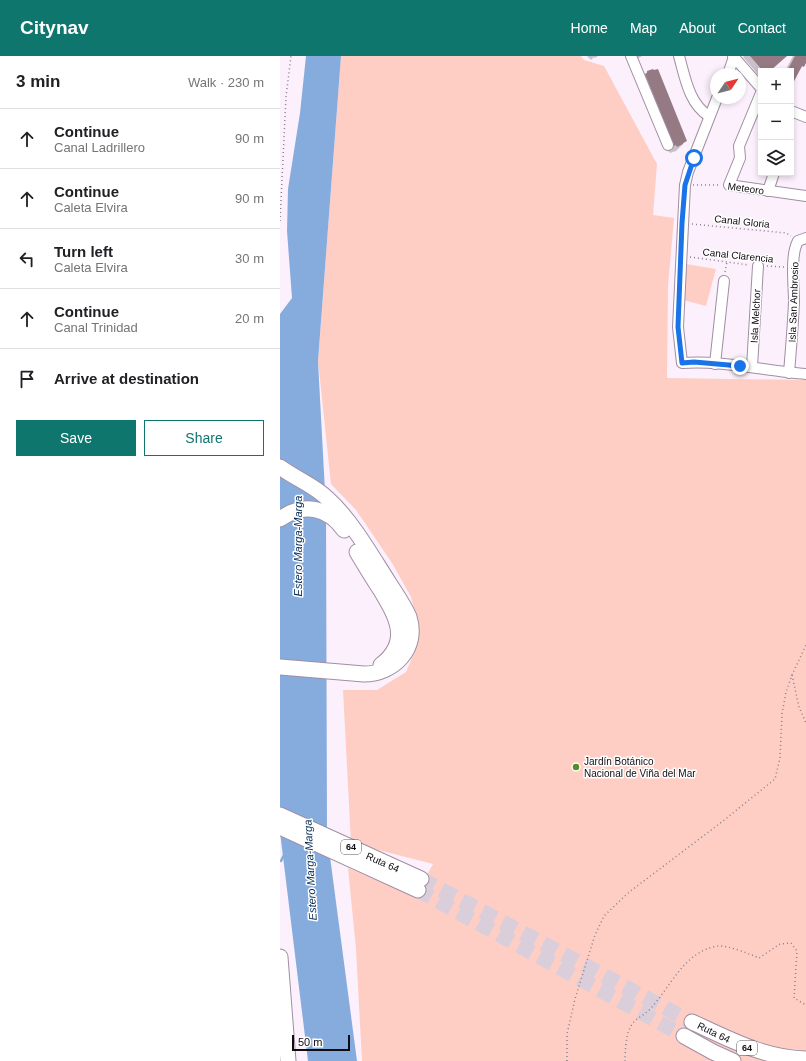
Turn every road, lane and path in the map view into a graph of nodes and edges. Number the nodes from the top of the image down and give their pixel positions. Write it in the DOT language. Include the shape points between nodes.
graph roads {
  1 [pos="291,56"];
  2 [pos="631,56"];
  3 [pos="679,56"];
  4 [pos="734,57"];
  5 [pos="731,68"];
  6 [pos="746,81"];
  7 [pos="758,87"];
  8 [pos="758,88"];
  9 [pos="758,94"];
  10 [pos="715,104"];
  11 [pos="794,112"];
  12 [pos="709,116"];
  13 [pos="806,117"];
  14 [pos="668,145"];
  15 [pos="773,176"];
  16 [pos="685,185"];
  17 [pos="729,185"];
  18 [pos="768,191"];
  19 [pos="806,196"];
  20 [pos="280,221"];
  21 [pos="682,223"];
  22 [pos="802,239"];
  23 [pos="682,260"];
  24 [pos="727,262"];
  25 [pos="758,266"];
  26 [pos="794,268"];
  27 [pos="724,281"];
  28 [pos="715,364"];
  29 [pos="752,367"];
  30 [pos="789,373"];
  31 [pos="806,374"];
  32 [pos="280,467"];
  33 [pos="280,519"];
  34 [pos="806,646"];
  35 [pos="280,668"];
  36 [pos="359,674"];
  37 [pos="792,675"];
  38 [pos="806,723"];
  39 [pos="280,815"];
  40 [pos="280,827"];
  41 [pos="280,957"];
  42 [pos="806,1005"];
  43 [pos="692,1022"];
  44 [pos="684,1036"];
  45 [pos="806,1059"];
  46 [pos="288,1061"];
  47 [pos="567,1061"];
  48 [pos="625,1061"];
  49 [pos="733,1061"];
  1 -- 20 [label="path" via="286,97"];
  2 -- 14 [label="street"];
  3 -- 12 [label="street" via="693,98"];
  4 -- 5 [label="street"];
  4 -- 7 [label="street"];
  6 -- 8 [label="street"];
  9 -- 17 [label="street" via="738,146 740,158"];
  10 -- 12 [label="street"];
  11 -- 13 [label="street"];
  12 -- 16 [label="street"];
  15 -- 18 [label="street"];
  16 -- 17 [label="path, Meteoro"];
  16 -- 21 [label="street"];
  17 -- 18 [label="street, Meteoro"];
  18 -- 19 [label="street, Meteoro"];
  21 -- 22 [label="path, Canal Gloria" via="786,233"];
  21 -- 23 [label="street"];
  22 -- 26 [label="street, Isla San Ambrosio" via="796,245"];
  23 -- 24 [label="path, Canal Clarencia"];
  23 -- 28 [label="street" via="678,327 682,363"];
  24 -- 25 [label="path, Canal Clarencia"];
  24 -- 27 [label="path"];
  25 -- 26 [label="path, Canal Clarencia"];
  25 -- 29 [label="street, Isla Melchor"];
  26 -- 30 [label="street, Isla San Ambrosio"];
  27 -- 28 [label="street"];
  28 -- 29 [label="street"];
  29 -- 30 [label="street"];
  30 -- 31 [label="street"];
  32 -- 36 [label="highway" via="320,492 343,515 409,618 410,640 401,659 384,671"];
  33 -- 36 [label="highway" via="291,512 304,509 318,510 330,515 347,535 396,616 396,644 390,656 380,666"];
  34 -- 37 [label="path"];
  35 -- 36 [label="highway"];
  37 -- 38 [label="path"];
  37 -- 47 [label="path" via="782,714 780,758 775,779 628,893 604,916 595,935 575,999 567,1034"];
  39 -- 40 [label="highway, Ruta 64 / 64" via="420,884"];
  41 -- 46 [label="highway"];
  42 -- 48 [label="path" via="794,998 797,951 791,943 780,944 760,958 720,946 709,949 694,956 675,975 650,1009 635,1020 629,1029"];
  43 -- 45 [label="highway, Ruta 64 / 64" via="760,1052"];
  44 -- 49 [label="highway, Ruta 64 / 64"];
}
